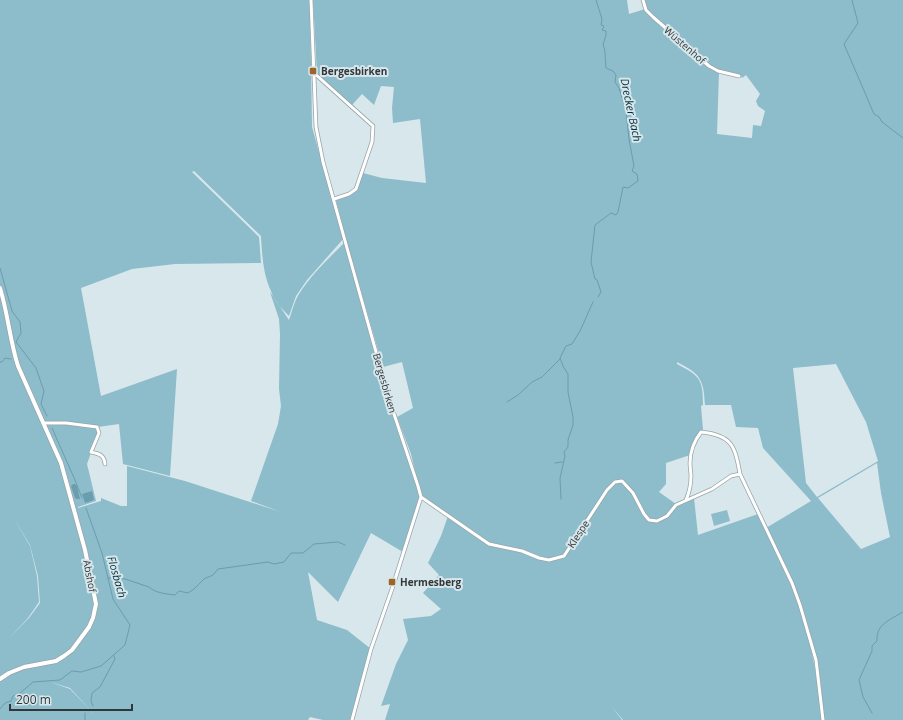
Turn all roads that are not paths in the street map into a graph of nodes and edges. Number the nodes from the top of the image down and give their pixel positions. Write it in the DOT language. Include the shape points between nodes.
graph roads {
  1 [pos="311,0"];
  2 [pos="643,0"];
  3 [pos="314,73"];
  4 [pos="739,76"];
  5 [pos="334,199"];
  6 [pos="0,288"];
  7 [pos="43,423"];
  8 [pos="105,464"];
  9 [pos="740,474"];
  10 [pos="420,497"];
  11 [pos="686,500"];
  12 [pos="0,679"];
  13 [pos="352,720"];
  14 [pos="823,720"];
  1 -- 3 [label="street, Bergesbirken"];
  2 -- 4 [label="street, Wüstenhof" via="646,10 653,17 709,66"];
  3 -- 5 [label="street, Bergesbirken" via="316,127"];
  3 -- 5 [label="street" via="373,126 372,142 356,189"];
  5 -- 10 [label="street, Bergesbirken" via="390,402"];
  6 -- 7 [label="street, Abshof" via="18,366"];
  7 -- 8 [label="street" via="97,427 99,433 91,452 101,455"];
  7 -- 12 [label="street, Abshof" via="61,463 85,550 96,604 89,627 72,650 56,660 24,667"];
  9 -- 11 [label="street, Klespe" via="731,476 712,489"];
  9 -- 11 [label="street" via="736,453 726,437 702,432 695,439 691,455 691,476"];
  9 -- 14 [label="street" via="800,605 816,660"];
  10 -- 11 [label="street, Klespe" via="489,544 549,560 564,556 607,490 615,482 622,481 628,487 649,520 657,521 667,516 676,505"];
  10 -- 13 [label="street" via="371,649"];
}
